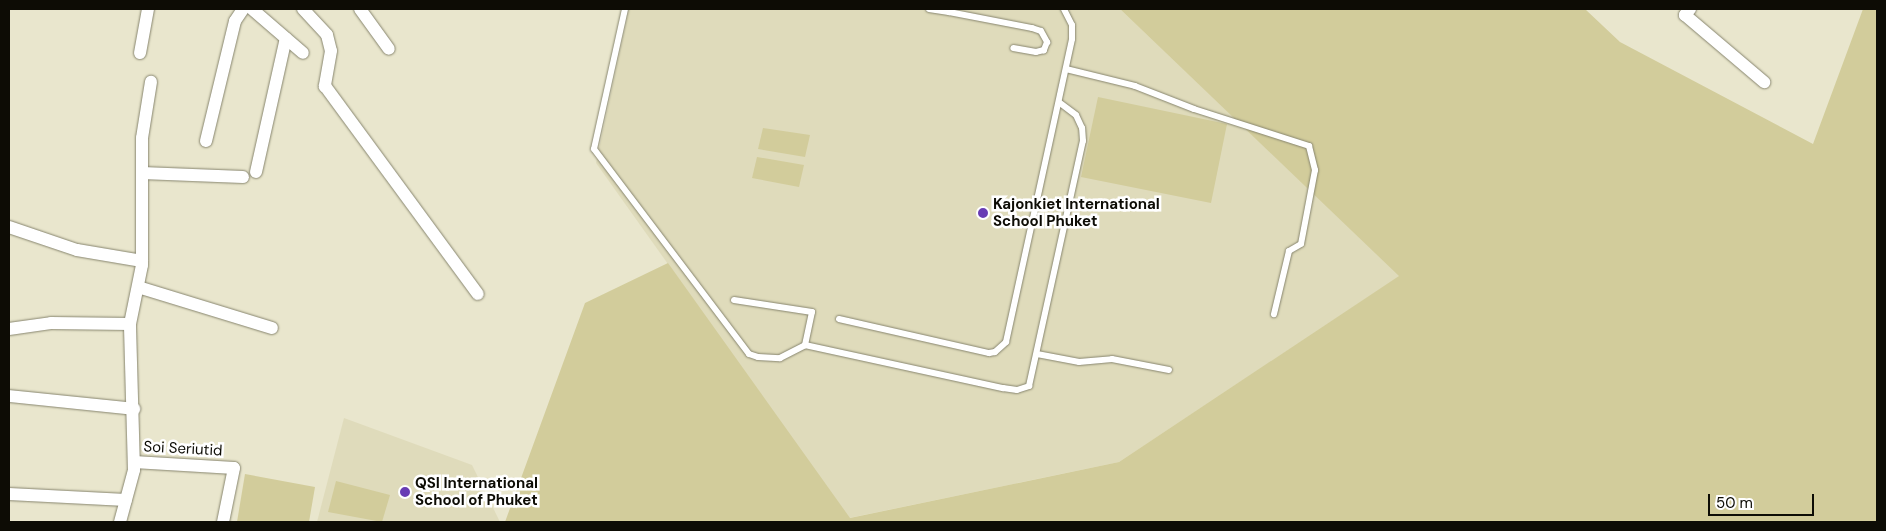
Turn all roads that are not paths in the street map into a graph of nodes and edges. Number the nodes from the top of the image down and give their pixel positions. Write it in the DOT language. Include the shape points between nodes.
graph roads {
  1 [pos="148,9"];
  2 [pos="243,9"];
  3 [pos="252,9"];
  4 [pos="303,9"];
  5 [pos="360,9"];
  6 [pos="625,9"];
  7 [pos="928,9"];
  8 [pos="1064,9"];
  9 [pos="1690,9"];
  10 [pos="949,11"];
  11 [pos="286,38"];
  12 [pos="1013,48"];
  13 [pos="390,49"];
  14 [pos="140,53"];
  15 [pos="304,53"];
  16 [pos="1066,69"];
  17 [pos="151,82"];
  18 [pos="1764,82"];
  19 [pos="1058,102"];
  20 [pos="206,141"];
  21 [pos="256,172"];
  22 [pos="142,173"];
  23 [pos="243,177"];
  24 [pos="9,227"];
  25 [pos="142,261"];
  26 [pos="138,287"];
  27 [pos="478,294"];
  28 [pos="734,300"];
  29 [pos="1274,314"];
  30 [pos="839,318"];
  31 [pos="130,324"];
  32 [pos="272,328"];
  33 [pos="9,329"];
  34 [pos="805,345"];
  35 [pos="1038,354"];
  36 [pos="1169,370"];
  37 [pos="9,396"];
  38 [pos="134,409"];
  39 [pos="134,462"];
  40 [pos="9,494"];
  41 [pos="126,500"];
  42 [pos="120,522"];
  43 [pos="223,522"];
  1 -- 14 [label="street"];
  2 -- 20 [label="street" via="235,21"];
  3 -- 11 [label="street"];
  4 -- 27 [label="street" via="327,35 331,51 325,86"];
  5 -- 13 [label="street"];
  6 -- 34 [label="lane" via="594,149 749,354 780,358"];
  7 -- 10 [label="lane"];
  8 -- 16 [label="lane" via="1072,25"];
  9 -- 18 [label="street" via="1685,15"];
  10 -- 12 [label="lane" via="1032,28 1041,32 1047,42 1044,50 1036,52"];
  11 -- 15 [label="street"];
  11 -- 21 [label="street"];
  16 -- 19 [label="lane"];
  16 -- 29 [label="lane" via="1135,86 1194,110 1309,146 1315,170 1301,244 1289,251"];
  17 -- 22 [label="street" via="142,138"];
  19 -- 30 [label="lane" via="1006,342 1001,348 989,353"];
  19 -- 35 [label="lane" via="1076,115 1084,141"];
  22 -- 23 [label="street"];
  22 -- 25 [label="street"];
  24 -- 25 [label="street" via="77,250"];
  25 -- 26 [label="street"];
  26 -- 31 [label="street"];
  26 -- 32 [label="street"];
  28 -- 34 [label="lane" via="812,312"];
  31 -- 33 [label="street" via="52,323"];
  31 -- 38 [label="street"];
  34 -- 35 [label="lane" via="1017,390 1029,386"];
  35 -- 36 [label="lane" via="1079,362 1112,359"];
  37 -- 38 [label="street"];
  38 -- 39 [label="street"];
  39 -- 41 [label="street"];
  39 -- 43 [label="street, Soi Seriutid" via="234,468"];
  40 -- 41 [label="street"];
  41 -- 42 [label="street"];
}
